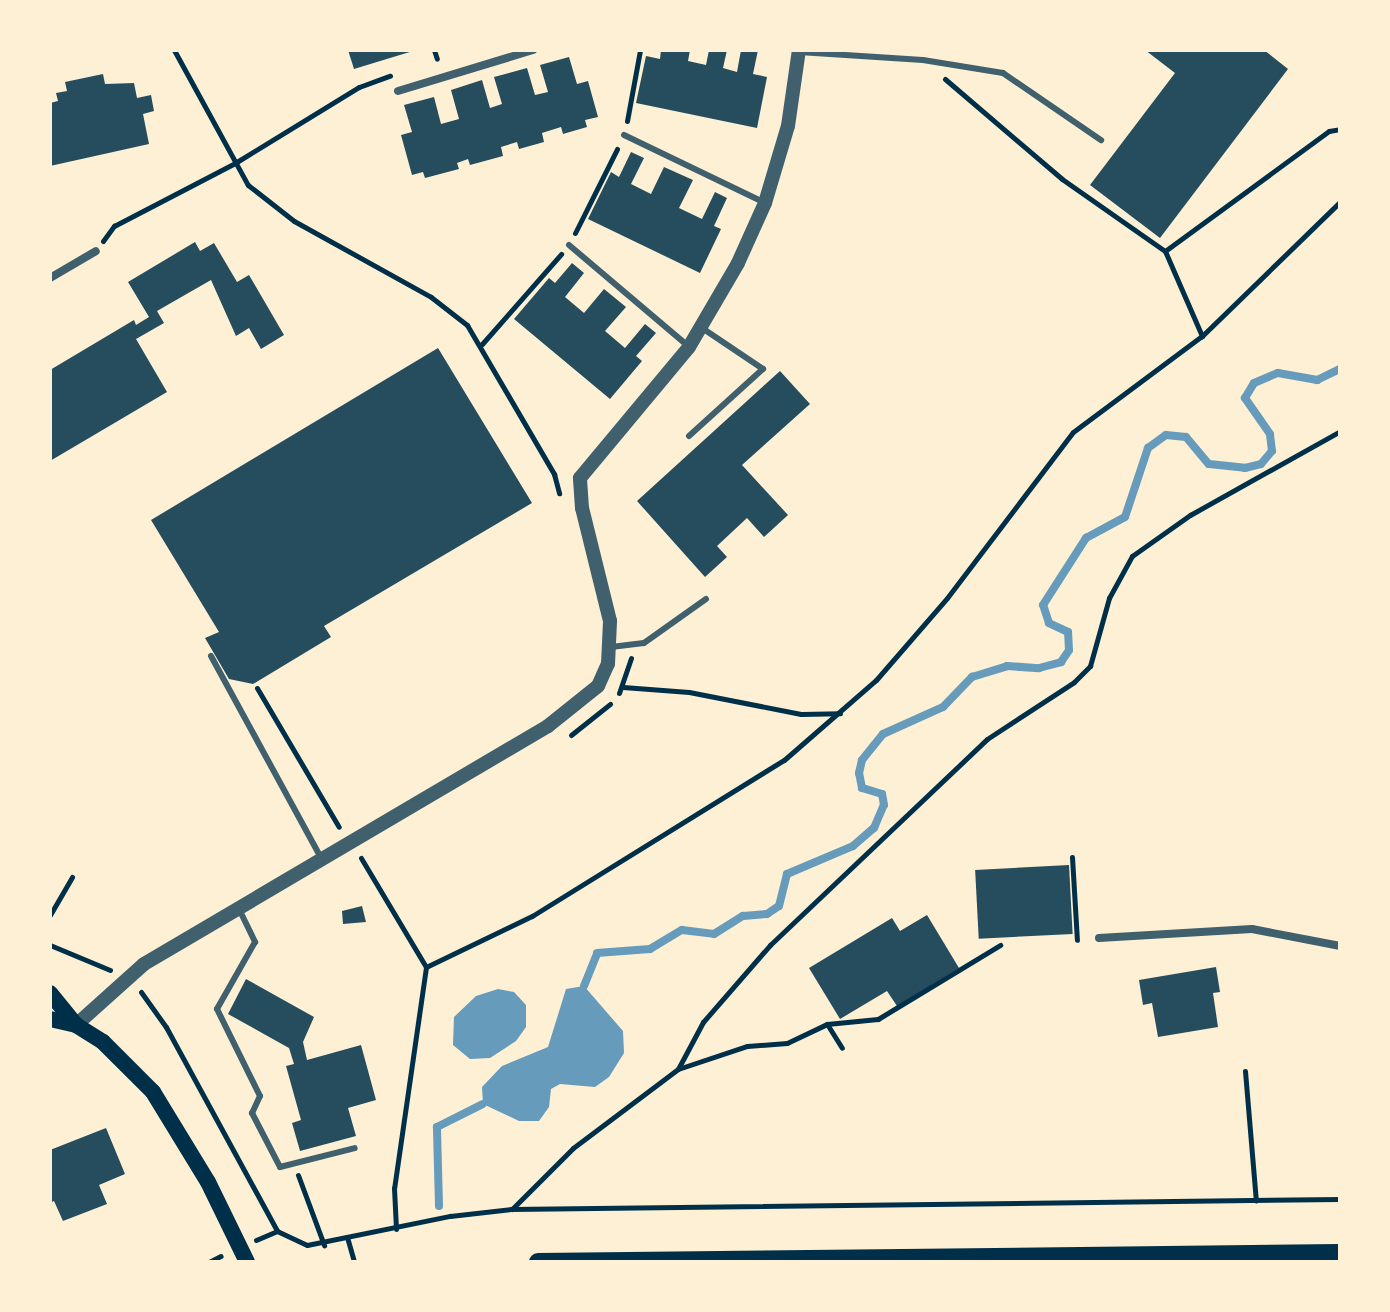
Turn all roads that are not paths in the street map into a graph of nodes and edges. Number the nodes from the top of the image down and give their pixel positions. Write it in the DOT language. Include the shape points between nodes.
graph roads {
  1 [pos="533,50"];
  2 [pos="799,51"];
  3 [pos="398,91"];
  4 [pos="624,135"];
  5 [pos="1101,140"];
  6 [pos="765,203"];
  7 [pos="569,245"];
  8 [pos="96,251"];
  9 [pos="50,278"];
  10 [pos="702,328"];
  11 [pos="689,347"];
  12 [pos="689,436"];
  13 [pos="706,599"];
  14 [pos="611,647"];
  15 [pos="211,656"];
  16 [pos="322,860"];
  17 [pos="239,909"];
  18 [pos="1099,938"];
  19 [pos="1340,946"];
  20 [pos="50,993"];
  21 [pos="50,1019"];
  22 [pos="76,1025"];
  23 [pos="355,1148"];
  24 [pos="1340,1253"];
  25 [pos="247,1262"];
  26 [pos="538,1262"];
  1 -- 3 [label="street"];
  2 -- 5 [label="lane" via="923,60 1003,73"];
  2 -- 6 [label="street" via="788,126"];
  4 -- 6 [label="lane"];
  6 -- 10 [label="street"];
  7 -- 11 [label="lane"];
  8 -- 9 [label="street"];
  10 -- 11 [label="street"];
  10 -- 12 [label="lane" via="763,369"];
  11 -- 14 [label="street" via="580,478"];
  13 -- 14 [label="lane" via="644,643"];
  14 -- 16 [label="street" via="598,686 583,704"];
  15 -- 16 [label="lane"];
  16 -- 17 [label="street"];
  17 -- 22 [label="street" via="125,980"];
  17 -- 23 [label="lane" via="255,942 217,1009 260,1096 252,1113 280,1167"];
  18 -- 19 [label="street" via="1252,929"];
  20 -- 22 [label="main road"];
  21 -- 22 [label="main road"];
  22 -- 25 [label="main road" via="103,1042 153,1092 208,1182"];
  24 -- 26 [label="main road"];
}
